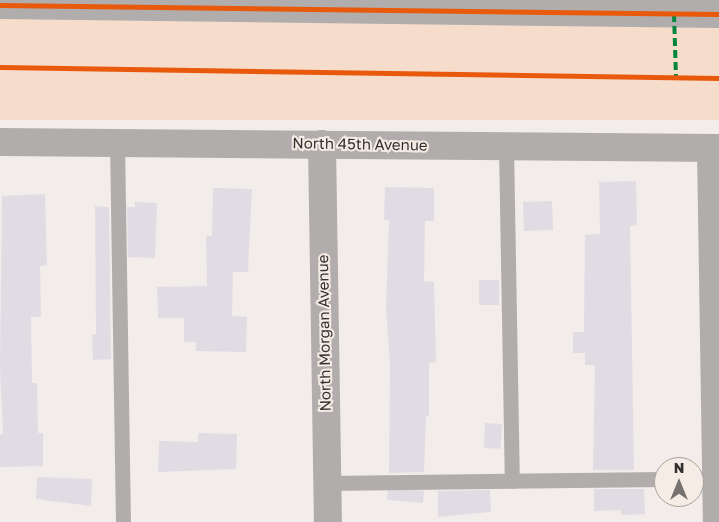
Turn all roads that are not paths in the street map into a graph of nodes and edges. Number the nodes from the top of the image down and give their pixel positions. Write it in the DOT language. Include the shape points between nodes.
graph roads {
  1 [pos="319,4"];
  2 [pos="0,5"];
  3 [pos="710,9"];
  4 [pos="0,142"];
  5 [pos="117,142"];
  6 [pos="322,144"];
  7 [pos="506,146"];
  8 [pos="715,148"];
  9 [pos="717,443"];
  10 [pos="654,479"];
  11 [pos="705,479"];
  12 [pos="512,481"];
  13 [pos="327,483"];
  14 [pos="124,522"];
  15 [pos="328,522"];
  16 [pos="717,522"];
  1 -- 2 [label="street"];
  1 -- 3 [label="street"];
  4 -- 5 [label="street, North 45th Avenue"];
  5 -- 6 [label="street, North 45th Avenue"];
  5 -- 14 [label="lane"];
  6 -- 7 [label="street, North 45th Avenue"];
  6 -- 13 [label="street, North Morgan Avenue"];
  7 -- 8 [label="street, North 45th Avenue"];
  7 -- 12 [label="lane"];
  8 -- 9 [label="street"];
  9 -- 11 [label="street"];
  10 -- 12 [label="lane"];
  11 -- 16 [label="street"];
  12 -- 13 [label="lane"];
  13 -- 15 [label="street, North Morgan Avenue"];
}
